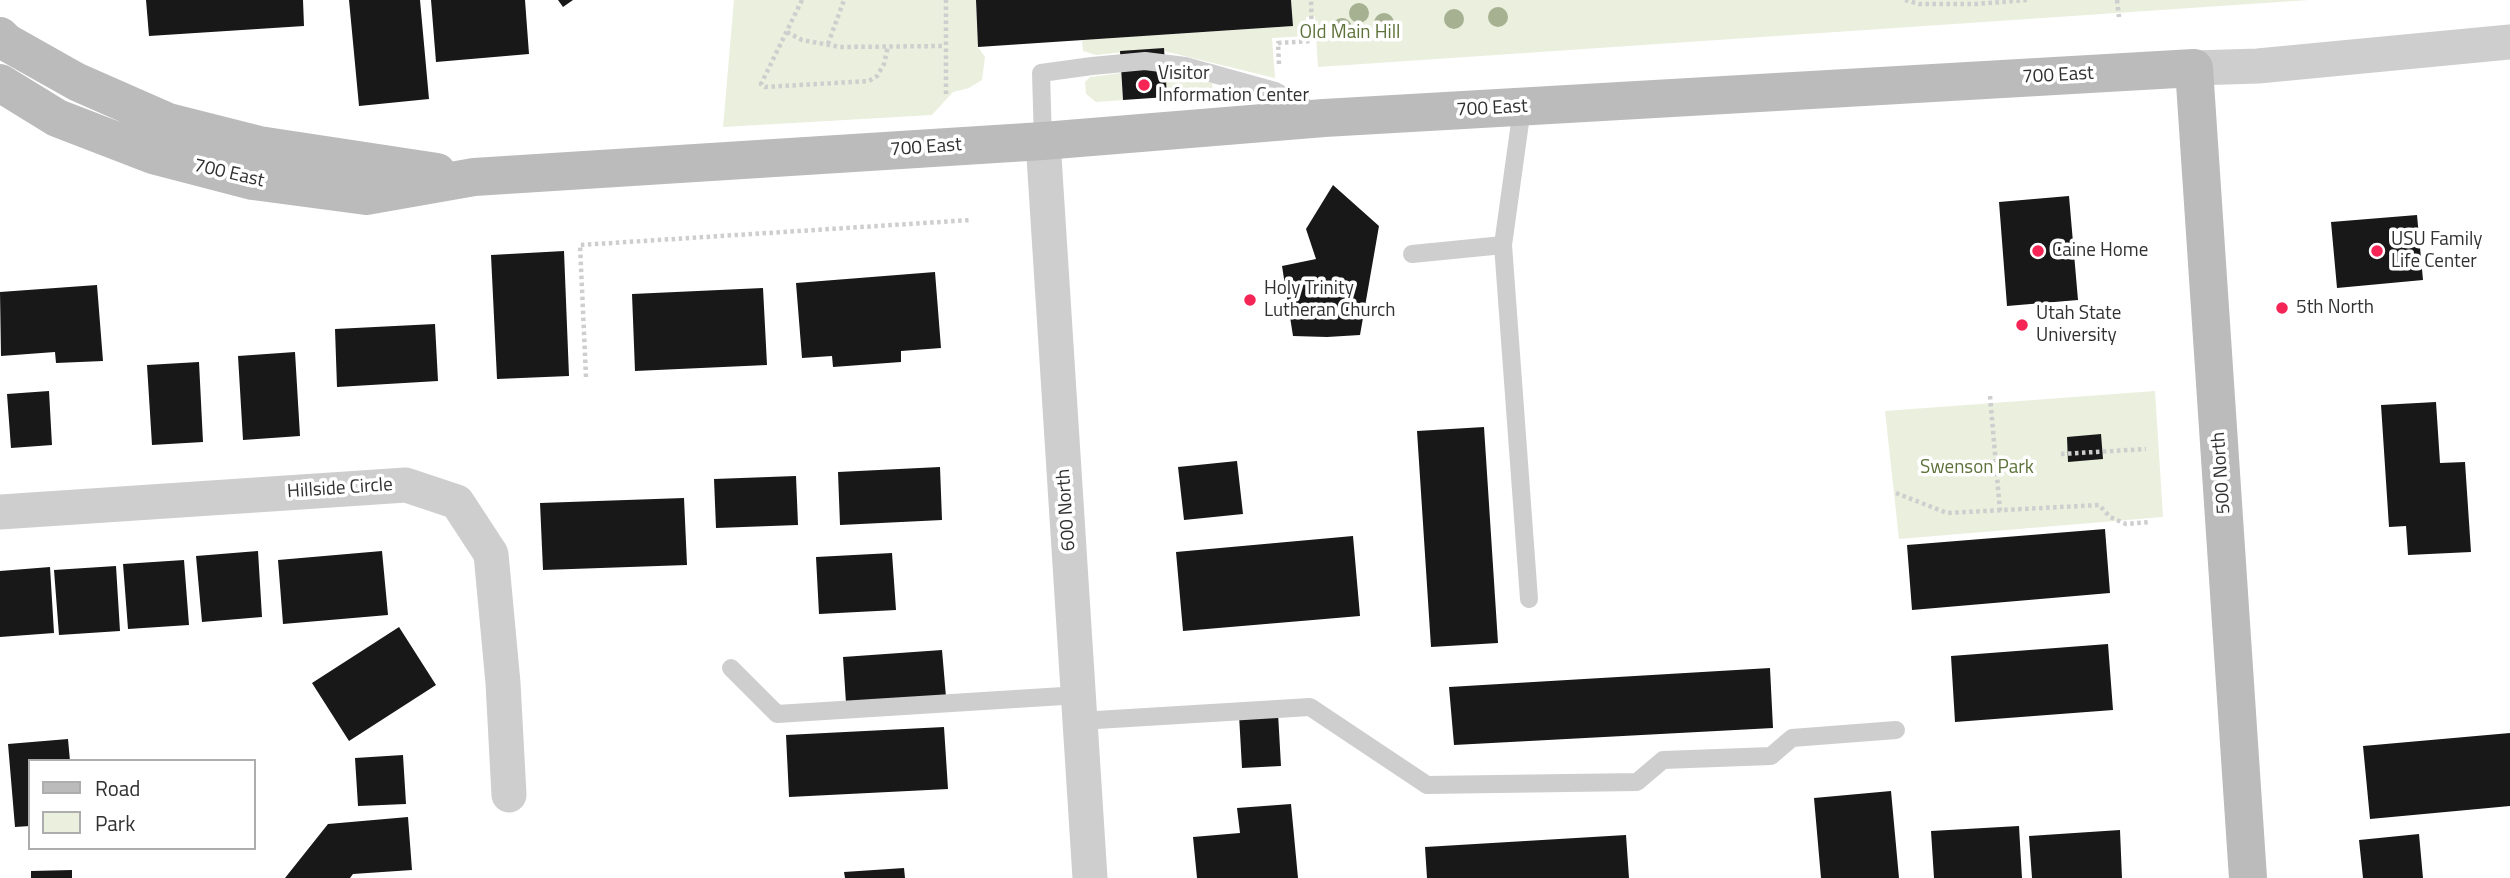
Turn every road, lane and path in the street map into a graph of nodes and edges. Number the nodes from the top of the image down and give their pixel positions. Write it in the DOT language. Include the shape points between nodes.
graph roads {
  1 [pos="802,0"];
  2 [pos="844,0"];
  3 [pos="946,0"];
  4 [pos="1311,0"];
  5 [pos="1905,0"];
  6 [pos="2027,0"];
  7 [pos="2117,0"];
  8 [pos="2119,17"];
  9 [pos="787,32"];
  10 [pos="3,39"];
  11 [pos="2510,42"];
  12 [pos="828,44"];
  13 [pos="888,46"];
  14 [pos="944,46"];
  15 [pos="1280,66"];
  16 [pos="2194,68"];
  17 [pos="0,83"];
  18 [pos="946,94"];
  19 [pos="1522,108"];
  20 [pos="1324,118"];
  21 [pos="1043,141"];
  22 [pos="474,177"];
  23 [pos="971,220"];
  24 [pos="1503,244"];
  25 [pos="1412,254"];
  26 [pos="586,377"];
  27 [pos="1990,396"];
  28 [pos="2146,449"];
  29 [pos="2061,454"];
  30 [pos="1896,493"];
  31 [pos="2000,510"];
  32 [pos="0,512"];
  33 [pos="2150,522"];
  34 [pos="1530,599"];
  35 [pos="731,668"];
  36 [pos="1080,708"];
  37 [pos="1896,730"];
  38 [pos="509,796"];
  39 [pos="1090,878"];
  40 [pos="2248,878"];
  1 -- 9 [label="path"];
  2 -- 12 [label="path"];
  3 -- 14 [label="path"];
  4 -- 15 [label="path" via="1312,41 1278,43"];
  5 -- 6 [label="path" via="1976,4"];
  7 -- 8 [label="path"];
  9 -- 12 [label="path"];
  9 -- 13 [label="path" via="761,84 765,86 869,81 884,64"];
  10 -- 22 [label="main road, 700 East" via="77,82 167,122 259,145"];
  11 -- 16 [label="street, 700 East"];
  12 -- 13 [label="path"];
  13 -- 14 [label="path"];
  14 -- 18 [label="path"];
  16 -- 19 [label="main road, 700 East"];
  16 -- 40 [label="main road, 500 North"];
  17 -- 22 [label="main road, 700 East" via="57,118 93,132 153,155 253,181 366,196"];
  19 -- 20 [label="main road, 700 East"];
  19 -- 24 [label="lane"];
  20 -- 21 [label="main road, 700 East"];
  20 -- 21 [label="lane" via="1275,91 1185,66 1145,61 1041,73"];
  21 -- 22 [label="main road, 700 East"];
  21 -- 36 [label="street, 600 North"];
  23 -- 26 [label="path" via="580,245"];
  24 -- 25 [label="lane"];
  24 -- 34 [label="lane"];
  27 -- 31 [label="path"];
  28 -- 29 [label="path"];
  30 -- 31 [label="path" via="1947,513"];
  31 -- 33 [label="path" via="2099,505 2126,524"];
  32 -- 38 [label="street, Hillside Circle" via="406,485 457,502 491,554"];
  35 -- 36 [label="lane" via="777,715"];
  36 -- 37 [label="lane" via="1310,707 1427,785 1637,782 1663,760 1771,756 1791,738"];
  36 -- 39 [label="street, 600 North"];
}
